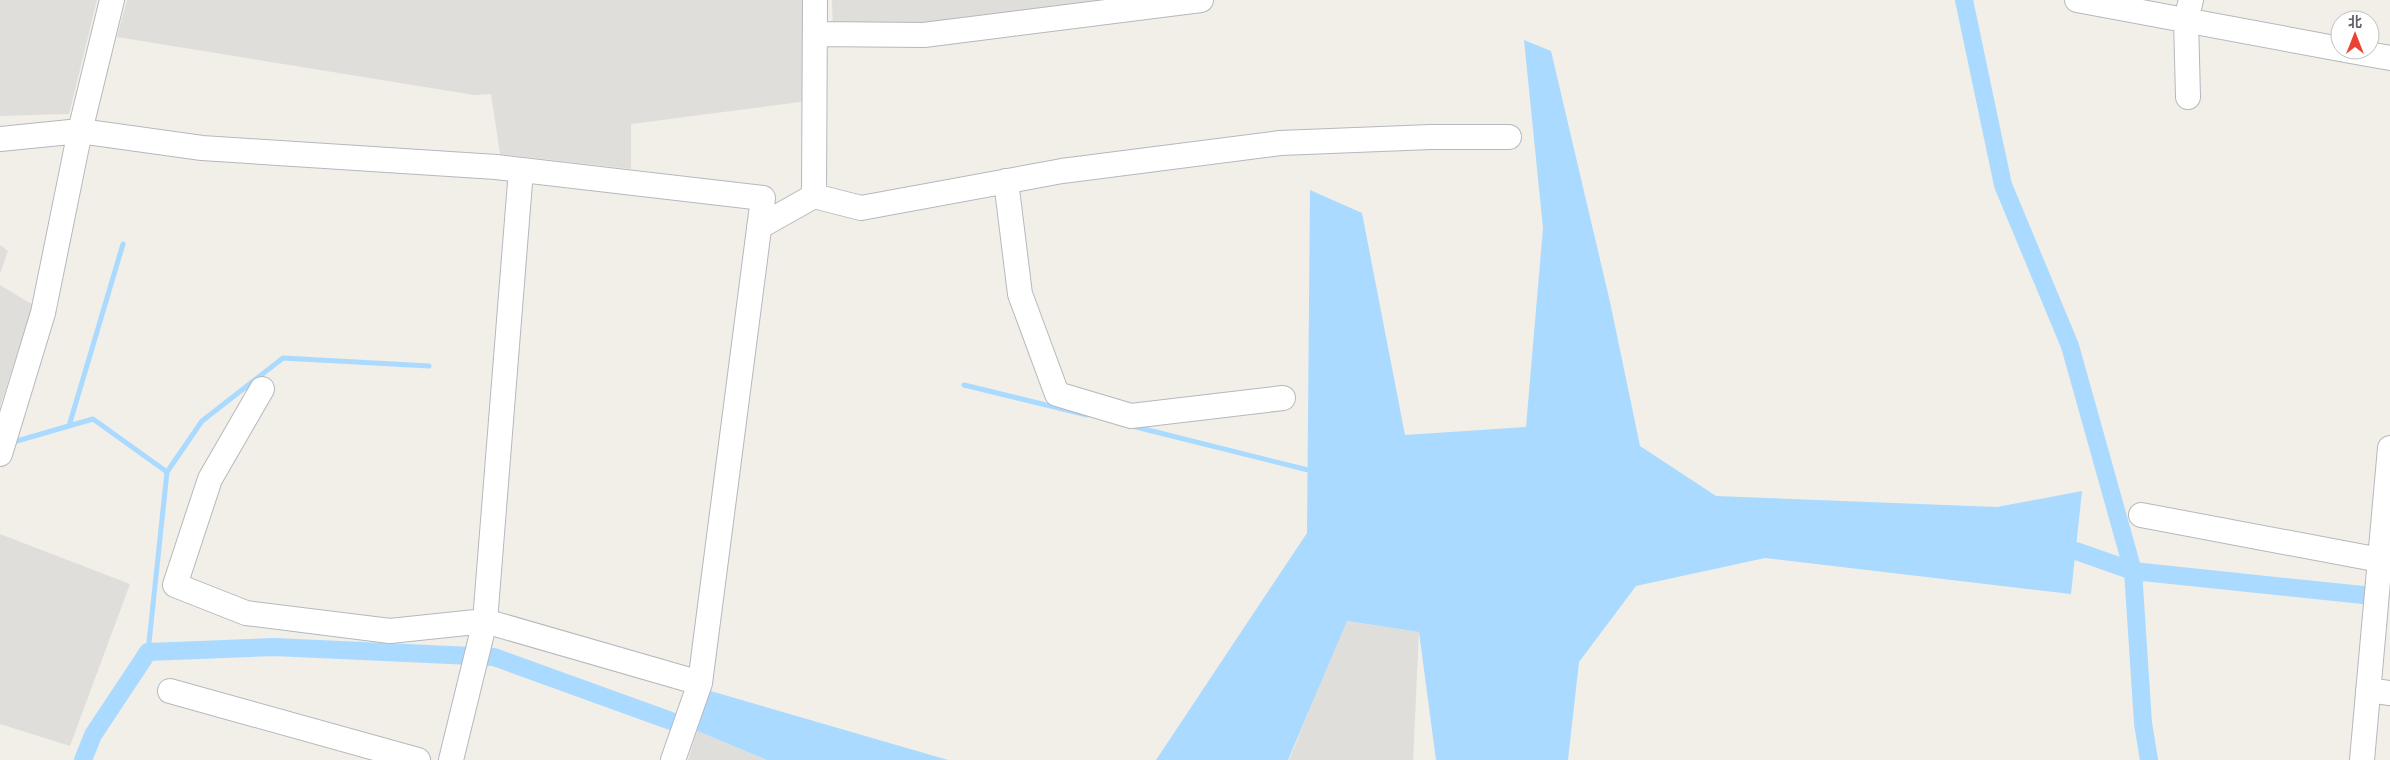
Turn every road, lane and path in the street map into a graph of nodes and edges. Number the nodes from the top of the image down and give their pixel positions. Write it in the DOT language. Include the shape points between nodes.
graph roads {
  1 [pos="112,0"];
  2 [pos="815,0"];
  3 [pos="1202,0"];
  4 [pos="2077,0"];
  5 [pos="2188,10"];
  6 [pos="815,34"];
  7 [pos="2330,46"];
  8 [pos="2188,96"];
  9 [pos="80,130"];
  10 [pos="1509,136"];
  11 [pos="0,139"];
  12 [pos="522,170"];
  13 [pos="1006,181"];
  14 [pos="814,196"];
  15 [pos="759,227"];
  16 [pos="262,389"];
  17 [pos="1283,398"];
  18 [pos="2,448"];
  19 [pos="2390,448"];
  20 [pos="2141,515"];
  21 [pos="2384,546"];
  22 [pos="485,621"];
  23 [pos="700,683"];
  24 [pos="170,691"];
  25 [pos="2379,692"];
  26 [pos="418,760"];
  27 [pos="451,760"];
  28 [pos="673,760"];
  29 [pos="2362,760"];
  1 -- 9 [label="street"];
  2 -- 6 [label="street"];
  3 -- 6 [label="street" via="924,35"];
  4 -- 5 [label="street"];
  5 -- 7 [label="street"];
  5 -- 8 [label="street"];
  6 -- 14 [label="street"];
  9 -- 11 [label="street"];
  9 -- 12 [label="street" via="202,148"];
  9 -- 18 [label="street" via="43,313"];
  10 -- 13 [label="street" via="1280,143"];
  12 -- 15 [label="street" via="762,198"];
  12 -- 22 [label="street"];
  13 -- 14 [label="street" via="861,208"];
  13 -- 17 [label="street" via="1020,294 1057,394 1131,416"];
  14 -- 15 [label="street"];
  15 -- 23 [label="street"];
  16 -- 22 [label="street" via="210,479 175,585 246,613 390,631"];
  19 -- 21 [label="street"];
  20 -- 21 [label="street"];
  21 -- 25 [label="street"];
  22 -- 23 [label="street"];
  22 -- 27 [label="street"];
  23 -- 28 [label="street"];
  24 -- 26 [label="street"];
  25 -- 29 [label="street"];
}
